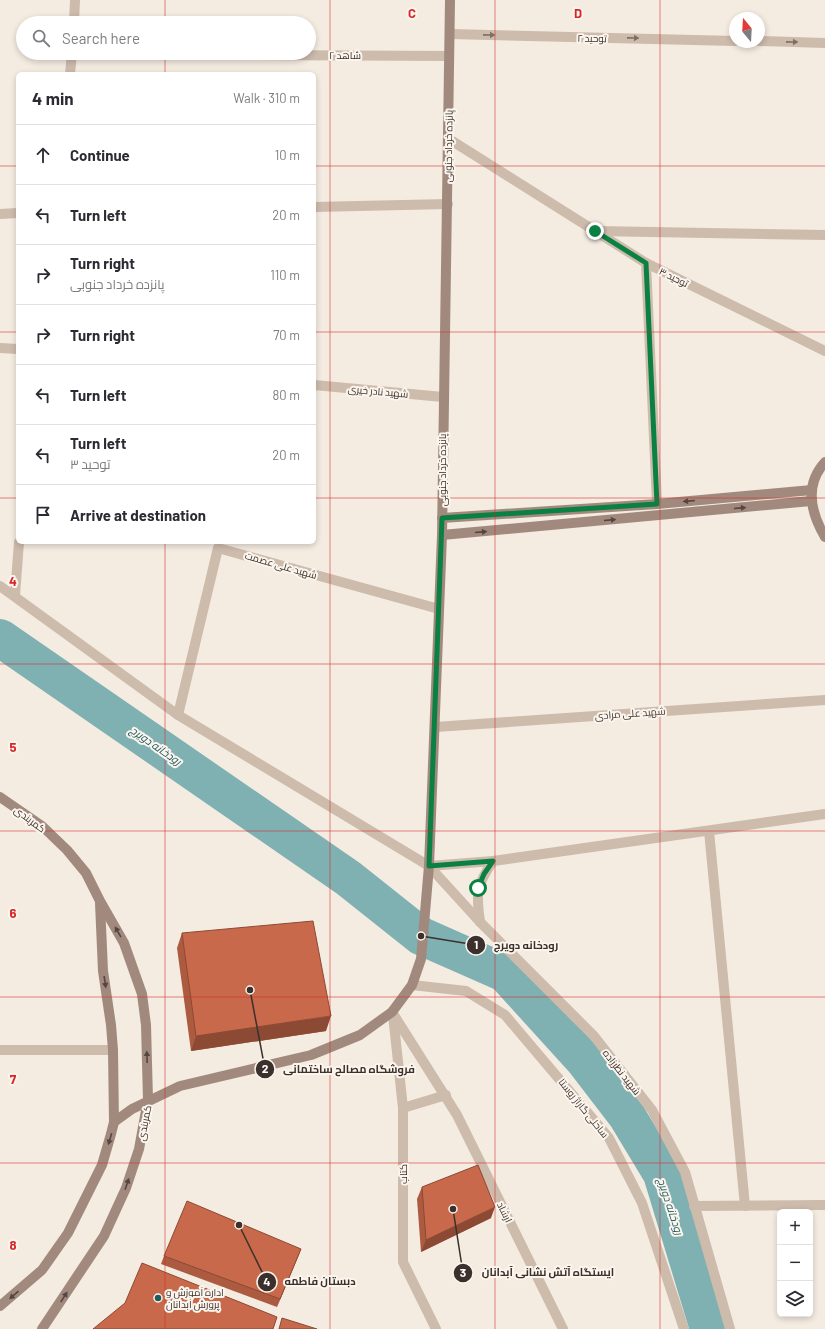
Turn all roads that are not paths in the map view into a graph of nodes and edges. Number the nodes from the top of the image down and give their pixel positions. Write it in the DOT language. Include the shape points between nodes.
graph roads {
  1 [pos="75,0"];
  2 [pos="450,0"];
  3 [pos="74,16"];
  4 [pos="450,34"];
  5 [pos="729,41"];
  6 [pos="765,41"];
  7 [pos="825,43"];
  8 [pos="316,55"];
  9 [pos="450,56"];
  10 [pos="71,60"];
  11 [pos="70,72"];
  12 [pos="449,138"];
  13 [pos="448,204"];
  14 [pos="316,207"];
  15 [pos="16,213"];
  16 [pos="0,214"];
  17 [pos="595,231"];
  18 [pos="825,235"];
  19 [pos="646,263"];
  20 [pos="0,348"];
  21 [pos="16,348"];
  22 [pos="825,351"];
  23 [pos="316,385"];
  24 [pos="443,397"];
  25 [pos="825,462"];
  26 [pos="812,490"];
  27 [pos="811,501"];
  28 [pos="657,504"];
  29 [pos="442,518"];
  30 [pos="442,535"];
  31 [pos="825,537"];
  32 [pos="19,544"];
  33 [pos="219,545"];
  34 [pos="0,586"];
  35 [pos="14,595"];
  36 [pos="440,609"];
  37 [pos="825,700"];
  38 [pos="178,715"];
  39 [pos="436,727"];
  40 [pos="0,797"];
  41 [pos="825,814"];
  42 [pos="709,831"];
  43 [pos="493,861"];
  44 [pos="429,866"];
  45 [pos="100,902"];
  46 [pos="480,922"];
  47 [pos="412,985"];
  48 [pos="392,1012"];
  49 [pos="0,1050"];
  50 [pos="113,1050"];
  51 [pos="446,1095"];
  52 [pos="148,1100"];
  53 [pos="403,1108"];
  54 [pos="114,1122"];
  55 [pos="825,1205"];
  56 [pos="694,1206"];
  57 [pos="745,1206"];
  58 [pos="0,1306"];
  59 [pos="42,1329"];
  60 [pos="436,1329"];
  61 [pos="563,1329"];
  62 [pos="684,1329"];
  63 [pos="730,1329"];
  1 -- 3 [label="street"];
  2 -- 4 [label="main road, پانزده خرداد جنوبی"];
  4 -- 5 [label="street, توحید ۲, one-way"];
  4 -- 9 [label="main road, پانزده خرداد جنوبی"];
  6 -- 7 [label="street, one-way"];
  8 -- 9 [label="street, شاهد ۲"];
  9 -- 12 [label="main road, پانزده خرداد جنوبی"];
  10 -- 11 [label="street"];
  12 -- 13 [label="main road, پانزده خرداد جنوبی"];
  12 -- 17 [label="street, توحید ۳"];
  13 -- 14 [label="street"];
  13 -- 24 [label="main road, پانزده خرداد جنوبی"];
  15 -- 16 [label="street"];
  17 -- 18 [label="street"];
  17 -- 19 [label="street, توحید ۳"];
  19 -- 22 [label="street, توحید ۳"];
  19 -- 28 [label="street"];
  20 -- 21 [label="street"];
  23 -- 24 [label="street, شهید نادر خیری"];
  24 -- 29 [label="main road, پانزده خرداد جنوبی"];
  25 -- 26 [label="main road"];
  26 -- 27 [label="main road"];
  26 -- 28 [label="main road, one-way"];
  30 -- 27 [label="main road, one-way"];
  27 -- 31 [label="main road" via="815,520"];
  28 -- 29 [label="main road"];
  29 -- 30 [label="main road, پانزده خرداد جنوبی"];
  30 -- 36 [label="main road, پانزده خرداد جنوبی"];
  32 -- 35 [label="street"];
  33 -- 36 [label="street, شهید علی عصمت"];
  33 -- 38 [label="street, شهید علی عصمت"];
  34 -- 35 [label="street, شهید نظرزاده"];
  35 -- 38 [label="street, شهید نظرزاده"];
  36 -- 39 [label="main road, پانزده خرداد جنوبی"];
  37 -- 39 [label="street, شهید علی مرادی"];
  38 -- 44 [label="street, شهید نظرزاده"];
  39 -- 44 [label="main road, پانزده خرداد جنوبی"];
  40 -- 45 [label="main road, کمربندی" via="42,826 67,850 86,874"];
  41 -- 42 [label="street"];
  42 -- 43 [label="street"];
  42 -- 57 [label="street"];
  43 -- 44 [label="street"];
  43 -- 46 [label="street" via="478,888"];
  44 -- 46 [label="street, شهید نظرزاده"];
  44 -- 47 [label="main road, پانزده خرداد جنوبی" via="422,958"];
  45 -- 50 [label="main road, کمربندی, one-way" via="103,971"];
  52 -- 45 [label="main road, کمربندی, one-way" via="146,1025 142,994 124,943"];
  46 -- 56 [label="street, شهید نظرزاده" via="594,1036 652,1110 685,1172"];
  47 -- 48 [label="main road, پانزده خرداد جنوبی"];
  47 -- 62 [label="street, ساحلی گاراژ روستا" via="466,991 505,1015 609,1138 642,1203"];
  48 -- 51 [label="street, ارشاد"];
  48 -- 52 [label="main road, پانزده خرداد جنوبی" via="360,1035 311,1055 180,1086"];
  48 -- 53 [label="street, کتاب"];
  49 -- 50 [label="street"];
  50 -- 54 [label="main road, کمربندی"];
  51 -- 53 [label="street"];
  51 -- 61 [label="street, ارشاد"];
  52 -- 54 [label="main road, پانزده خرداد جنوبی"];
  59 -- 52 [label="main road, کمربندی, one-way" via="104,1236 126,1188 139,1149"];
  53 -- 60 [label="street, کتاب" via="403,1262"];
  54 -- 58 [label="main road, کمربندی, one-way" via="102,1165 68,1233 42,1270"];
  55 -- 57 [label="street"];
  56 -- 57 [label="street"];
  56 -- 63 [label="street, شهید نظرزاده"];
}
